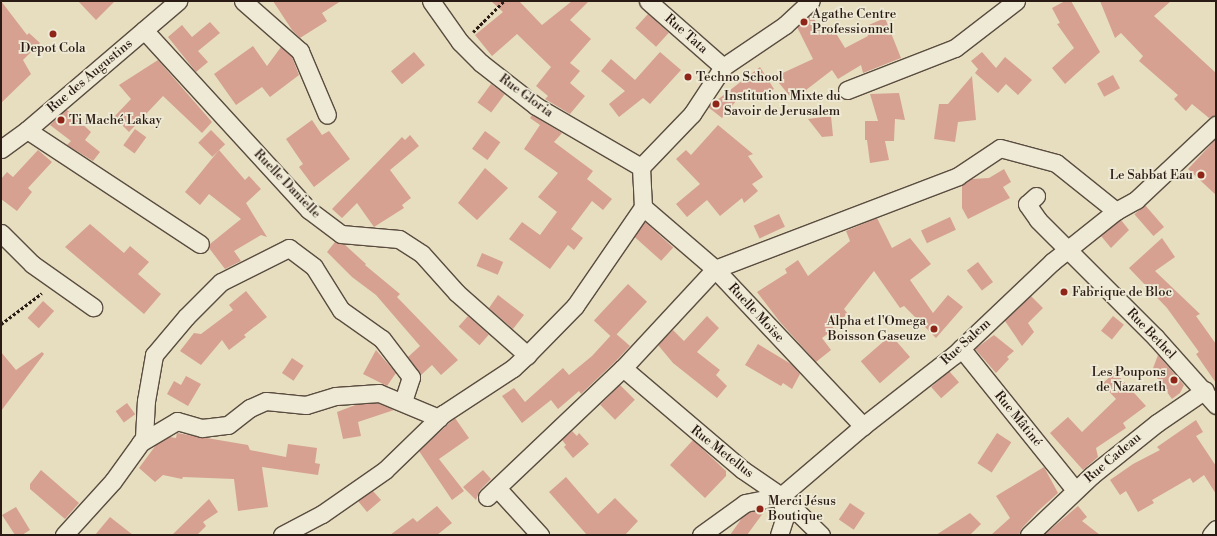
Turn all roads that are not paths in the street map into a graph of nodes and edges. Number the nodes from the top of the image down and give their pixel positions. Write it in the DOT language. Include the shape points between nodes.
graph roads {
  1 [pos="243,1"];
  2 [pos="431,1"];
  3 [pos="648,1"];
  4 [pos="811,1"];
  5 [pos="1016,1"];
  6 [pos="173,2"];
  7 [pos="144,30"];
  8 [pos="724,67"];
  9 [pos="846,90"];
  10 [pos="327,115"];
  11 [pos="1216,125"];
  12 [pos="27,130"];
  13 [pos="1,149"];
  14 [pos="641,167"];
  15 [pos="1036,196"];
  16 [pos="642,208"];
  17 [pos="1116,211"];
  18 [pos="1,233"];
  19 [pos="200,244"];
  20 [pos="1067,250"];
  21 [pos="715,269"];
  22 [pos="93,307"];
  23 [pos="961,348"];
  24 [pos="527,355"];
  25 [pos="623,368"];
  26 [pos="1205,390"];
  27 [pos="403,402"];
  28 [pos="1216,405"];
  29 [pos="439,418"];
  30 [pos="862,426"];
  31 [pos="140,443"];
  32 [pos="1076,490"];
  33 [pos="781,496"];
  34 [pos="1216,529"];
  35 [pos="64,535"];
  36 [pos="282,535"];
  37 [pos="540,535"];
  38 [pos="701,535"];
  39 [pos="780,535"];
  40 [pos="821,535"];
  41 [pos="1029,535"];
  42 [pos="1210,535"];
  1 -- 10 [label="street" via="300,51"];
  2 -- 14 [label="street, Rue Gloria" via="460,42 481,63 536,106"];
  3 -- 8 [label="street, Rue Tata"];
  4 -- 8 [label="street" via="784,25"];
  5 -- 9 [label="street" via="955,48"];
  6 -- 7 [label="street, Rue des Augustins"];
  7 -- 12 [label="street, Rue des Augustins"];
  7 -- 24 [label="street, Ruelle Danielle" via="309,210 341,234 399,239 405,242 422,254 457,293"];
  8 -- 14 [label="street" via="692,114"];
  11 -- 17 [label="street, Rue Salem" via="1136,200"];
  12 -- 13 [label="street, Rue des Augustins"];
  12 -- 19 [label="street"];
  14 -- 16 [label="street"];
  15 -- 20 [label="street, Rue Bethel" via="1027,204 1038,220"];
  16 -- 21 [label="street, Ruelle Moïse"];
  16 -- 24 [label="street" via="575,306"];
  17 -- 20 [label="street, Rue Salem"];
  17 -- 21 [label="street" via="1056,163 1000,148 958,176"];
  18 -- 22 [label="street" via="32,264"];
  20 -- 23 [label="street, Rue Salem"];
  20 -- 26 [label="street, Rue Bethel"];
  21 -- 25 [label="street"];
  21 -- 30 [label="street, Ruelle Moïse"];
  23 -- 30 [label="street, Rue Salem"];
  23 -- 32 [label="street, Rue Mâtiné"];
  24 -- 29 [label="street" via="513,368"];
  25 -- 33 [label="street, Rue Metellus" via="743,470"];
  25 -- 37 [label="street" via="492,493"];
  26 -- 28 [label="street, Rue Bethel"];
  26 -- 32 [label="street, Rue Cadeau" via="1157,423"];
  27 -- 29 [label="street"];
  27 -- 31 [label="street" via="379,393 336,396 306,405 266,401 250,408 228,425 202,428 177,421"];
  27 -- 31 [label="street" via="412,377 382,339 341,310 314,267 289,248 221,282 186,317 154,356 146,401 144,438"];
  29 -- 36 [label="street" via="385,470 322,514"];
  30 -- 33 [label="street, Rue Salem"];
  31 -- 35 [label="street" via="113,481"];
  32 -- 41 [label="street, Rue Cadeau"];
  33 -- 38 [label="street, Rue Salem" via="746,503"];
  33 -- 39 [label="street" via="785,517"];
  33 -- 40 [label="street, Rue Metellus"];
  34 -- 42 [label="street"];
}
